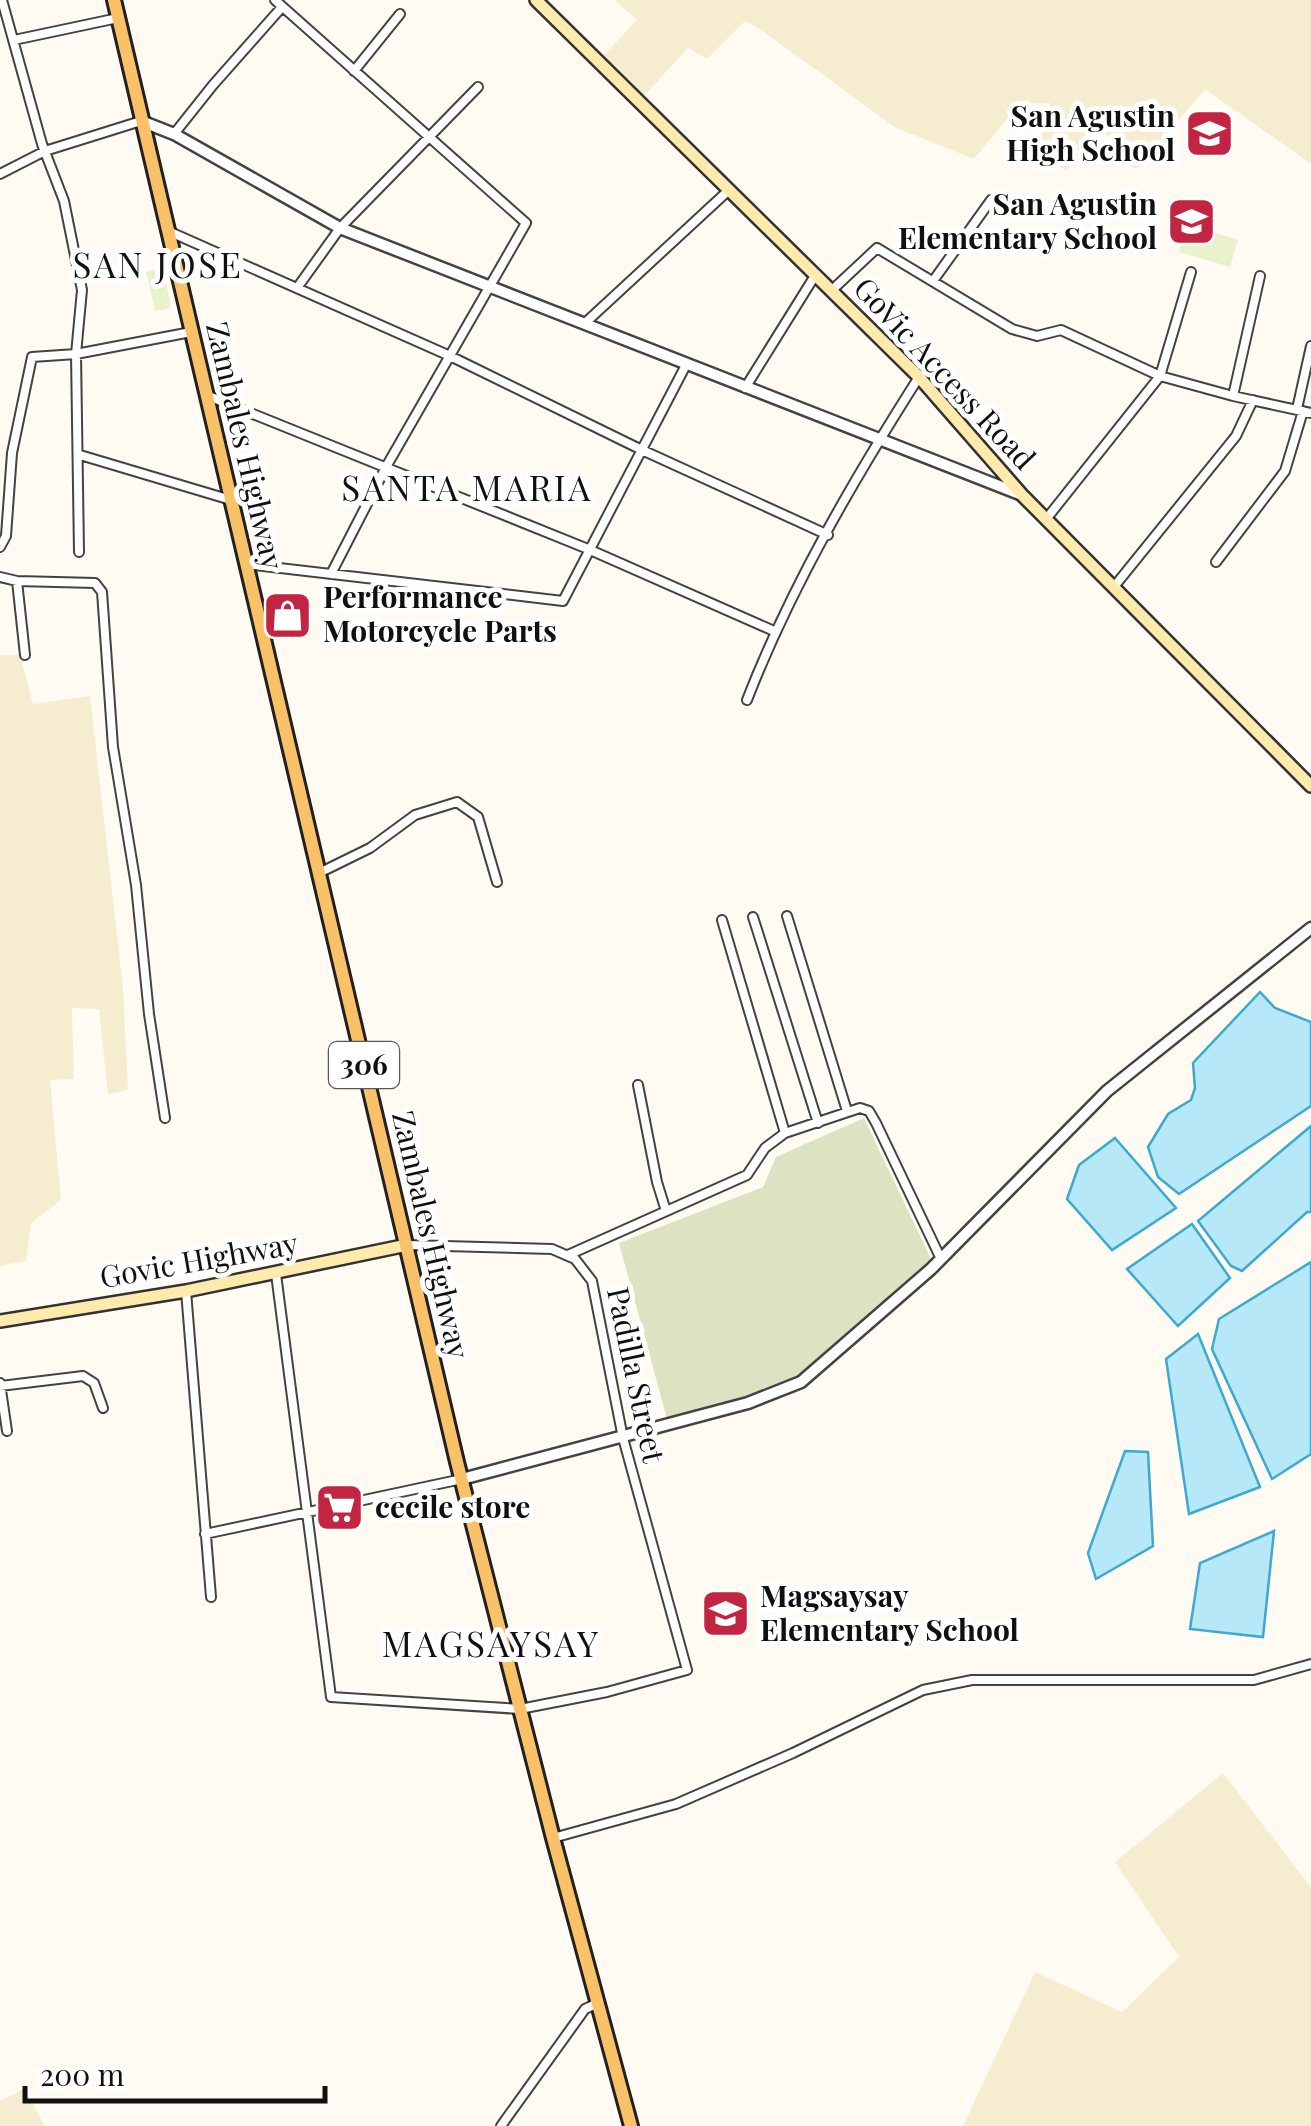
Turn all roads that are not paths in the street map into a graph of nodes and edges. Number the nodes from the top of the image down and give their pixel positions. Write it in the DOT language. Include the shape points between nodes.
graph roads {
  1 [pos="2,0"];
  2 [pos="114,0"];
  3 [pos="536,0"];
  4 [pos="278,4"];
  5 [pos="400,14"];
  6 [pos="119,18"];
  7 [pos="14,40"];
  8 [pos="354,71"];
  9 [pos="478,86"];
  10 [pos="141,120"];
  11 [pos="174,134"];
  12 [pos="427,137"];
  13 [pos="45,151"];
  14 [pos="0,174"];
  15 [pos="730,189"];
  16 [pos="991,200"];
  17 [pos="340,228"];
  18 [pos="168,231"];
  19 [pos="1191,272"];
  20 [pos="816,274"];
  21 [pos="1260,276"];
  22 [pos="933,281"];
  23 [pos="297,288"];
  24 [pos="488,288"];
  25 [pos="832,291"];
  26 [pos="584,324"];
  27 [pos="191,332"];
  28 [pos="1311,346"];
  29 [pos="76,354"];
  30 [pos="450,356"];
  31 [pos="686,365"];
  32 [pos="1160,376"];
  33 [pos="919,377"];
  34 [pos="745,388"];
  35 [pos="206,395"];
  36 [pos="1233,396"];
  37 [pos="1253,400"];
  38 [pos="1304,411"];
  39 [pos="879,439"];
  40 [pos="642,450"];
  41 [pos="80,455"];
  42 [pos="386,467"];
  43 [pos="1023,496"];
  44 [pos="231,500"];
  45 [pos="1047,518"];
  46 [pos="828,534"];
  47 [pos="0,546"];
  48 [pos="588,548"];
  49 [pos="80,552"];
  50 [pos="1216,562"];
  51 [pos="246,564"];
  52 [pos="330,574"];
  53 [pos="0,577"];
  54 [pos="16,581"];
  55 [pos="1113,588"];
  56 [pos="774,631"];
  57 [pos="25,655"];
  58 [pos="746,700"];
  59 [pos="1311,786"];
  60 [pos="319,873"];
  61 [pos="496,882"];
  62 [pos="787,916"];
  63 [pos="754,918"];
  64 [pos="722,920"];
  65 [pos="1311,928"];
  66 [pos="638,1086"];
  67 [pos="847,1110"];
  68 [pos="166,1118"];
  69 [pos="818,1123"];
  70 [pos="785,1132"];
  71 [pos="666,1212"];
  72 [pos="407,1245"];
  73 [pos="568,1255"];
  74 [pos="941,1259"];
  75 [pos="276,1274"];
  76 [pos="186,1291"];
  77 [pos="0,1321"];
  78 [pos="0,1384"];
  79 [pos="102,1408"];
  80 [pos="6,1432"];
  81 [pos="624,1438"];
  82 [pos="462,1479"];
  83 [pos="306,1513"];
  84 [pos="205,1534"];
  85 [pos="211,1597"];
  86 [pos="1311,1664"];
  87 [pos="520,1709"];
  88 [pos="553,1838"];
  89 [pos="598,2003"];
  90 [pos="634,2124"];
  91 [pos="501,2126"];
  1 -- 7 [label="street"];
  2 -- 6 [label="main road, Zambales Highway / 306"];
  3 -- 15 [label="main road, GoVic Access Road"];
  4 -- 8 [label="street"];
  4 -- 11 [label="street"];
  5 -- 8 [label="street"];
  6 -- 7 [label="street"];
  6 -- 10 [label="main road, Zambales Highway / 306"];
  7 -- 13 [label="street"];
  8 -- 12 [label="street"];
  9 -- 12 [label="street"];
  10 -- 11 [label="street"];
  10 -- 13 [label="street"];
  10 -- 18 [label="main road, Zambales Highway / 306"];
  11 -- 17 [label="street"];
  12 -- 17 [label="street"];
  12 -- 24 [label="street" via="526,223"];
  13 -- 14 [label="street"];
  13 -- 29 [label="street" via="64,201 82,290"];
  15 -- 20 [label="main road, GoVic Access Road"];
  15 -- 26 [label="street"];
  16 -- 22 [label="street"];
  17 -- 23 [label="street"];
  17 -- 24 [label="street"];
  18 -- 23 [label="street"];
  18 -- 27 [label="main road, Zambales Highway / 306"];
  19 -- 32 [label="street"];
  20 -- 25 [label="main road, GoVic Access Road"];
  20 -- 34 [label="street"];
  21 -- 36 [label="street"];
  22 -- 25 [label="street" via="878,248"];
  22 -- 32 [label="street" via="1012,329 1036,336 1061,330"];
  23 -- 30 [label="street"];
  24 -- 26 [label="street"];
  24 -- 30 [label="street"];
  25 -- 33 [label="main road, GoVic Access Road"];
  26 -- 31 [label="street"];
  27 -- 29 [label="street"];
  27 -- 35 [label="main road, Zambales Highway / 306"];
  28 -- 38 [label="street"];
  29 -- 41 [label="street"];
  29 -- 47 [label="street" via="32,357"];
  30 -- 40 [label="street"];
  30 -- 42 [label="street"];
  31 -- 34 [label="street"];
  31 -- 40 [label="street"];
  32 -- 36 [label="street"];
  32 -- 45 [label="street"];
  33 -- 39 [label="street"];
  33 -- 43 [label="main road, GoVic Access Road"];
  34 -- 39 [label="street"];
  35 -- 42 [label="street"];
  35 -- 44 [label="main road, Zambales Highway / 306"];
  36 -- 37 [label="street"];
  37 -- 38 [label="street"];
  37 -- 55 [label="street" via="1236,436"];
  38 -- 50 [label="street" via="1285,472"];
  39 -- 43 [label="street"];
  39 -- 46 [label="street"];
  40 -- 46 [label="street"];
  40 -- 48 [label="street"];
  41 -- 44 [label="street"];
  41 -- 49 [label="street"];
  42 -- 48 [label="street"];
  42 -- 52 [label="street"];
  43 -- 45 [label="main road, GoVic Access Road"];
  44 -- 51 [label="main road, Zambales Highway / 306"];
  45 -- 55 [label="main road, GoVic Access Road"];
  46 -- 56 [label="street"];
  48 -- 52 [label="street" via="563,601"];
  48 -- 56 [label="street"];
  51 -- 52 [label="street"];
  51 -- 60 [label="main road, Zambales Highway / 306"];
  53 -- 54 [label="street"];
  54 -- 57 [label="street"];
  54 -- 68 [label="street" via="95,583 102,592 113,746"];
  55 -- 59 [label="main road, GoVic Access Road"];
  56 -- 58 [label="street"];
  60 -- 61 [label="street" via="415,815 457,802 478,817"];
  60 -- 72 [label="main road, Zambales Highway / 306"];
  62 -- 67 [label="street"];
  63 -- 69 [label="street"];
  64 -- 70 [label="street"];
  65 -- 74 [label="street" via="1107,1091"];
  66 -- 71 [label="street"];
  67 -- 69 [label="street"];
  67 -- 74 [label="street" via="869,1111"];
  69 -- 70 [label="street"];
  70 -- 71 [label="street" via="747,1176"];
  71 -- 73 [label="street"];
  72 -- 73 [label="street"];
  72 -- 75 [label="main road, Govic Highway"];
  72 -- 82 [label="main road, Zambales Highway / 306"];
  73 -- 81 [label="street, Padilla Street" via="592,1281"];
  74 -- 81 [label="street" via="801,1382"];
  75 -- 76 [label="main road, Govic Highway"];
  75 -- 83 [label="street"];
  76 -- 77 [label="main road, Govic Highway"];
  76 -- 84 [label="street"];
  78 -- 79 [label="street" via="83,1376 94,1383"];
  78 -- 80 [label="street"];
  81 -- 82 [label="street"];
  81 -- 87 [label="street, Padilla Street" via="687,1670"];
  82 -- 83 [label="street"];
  82 -- 87 [label="main road, Zambales Highway / 306"];
  83 -- 84 [label="street"];
  83 -- 87 [label="street" via="330,1697"];
  84 -- 85 [label="street"];
  86 -- 88 [label="street" via="1254,1680 972,1680 923,1690 676,1804"];
  87 -- 88 [label="main road, Zambales Highway / 306"];
  88 -- 89 [label="main road, Zambales Highway / 306"];
  89 -- 90 [label="main road, Zambales Highway / 306"];
  89 -- 91 [label="street" via="585,2009"];
}
